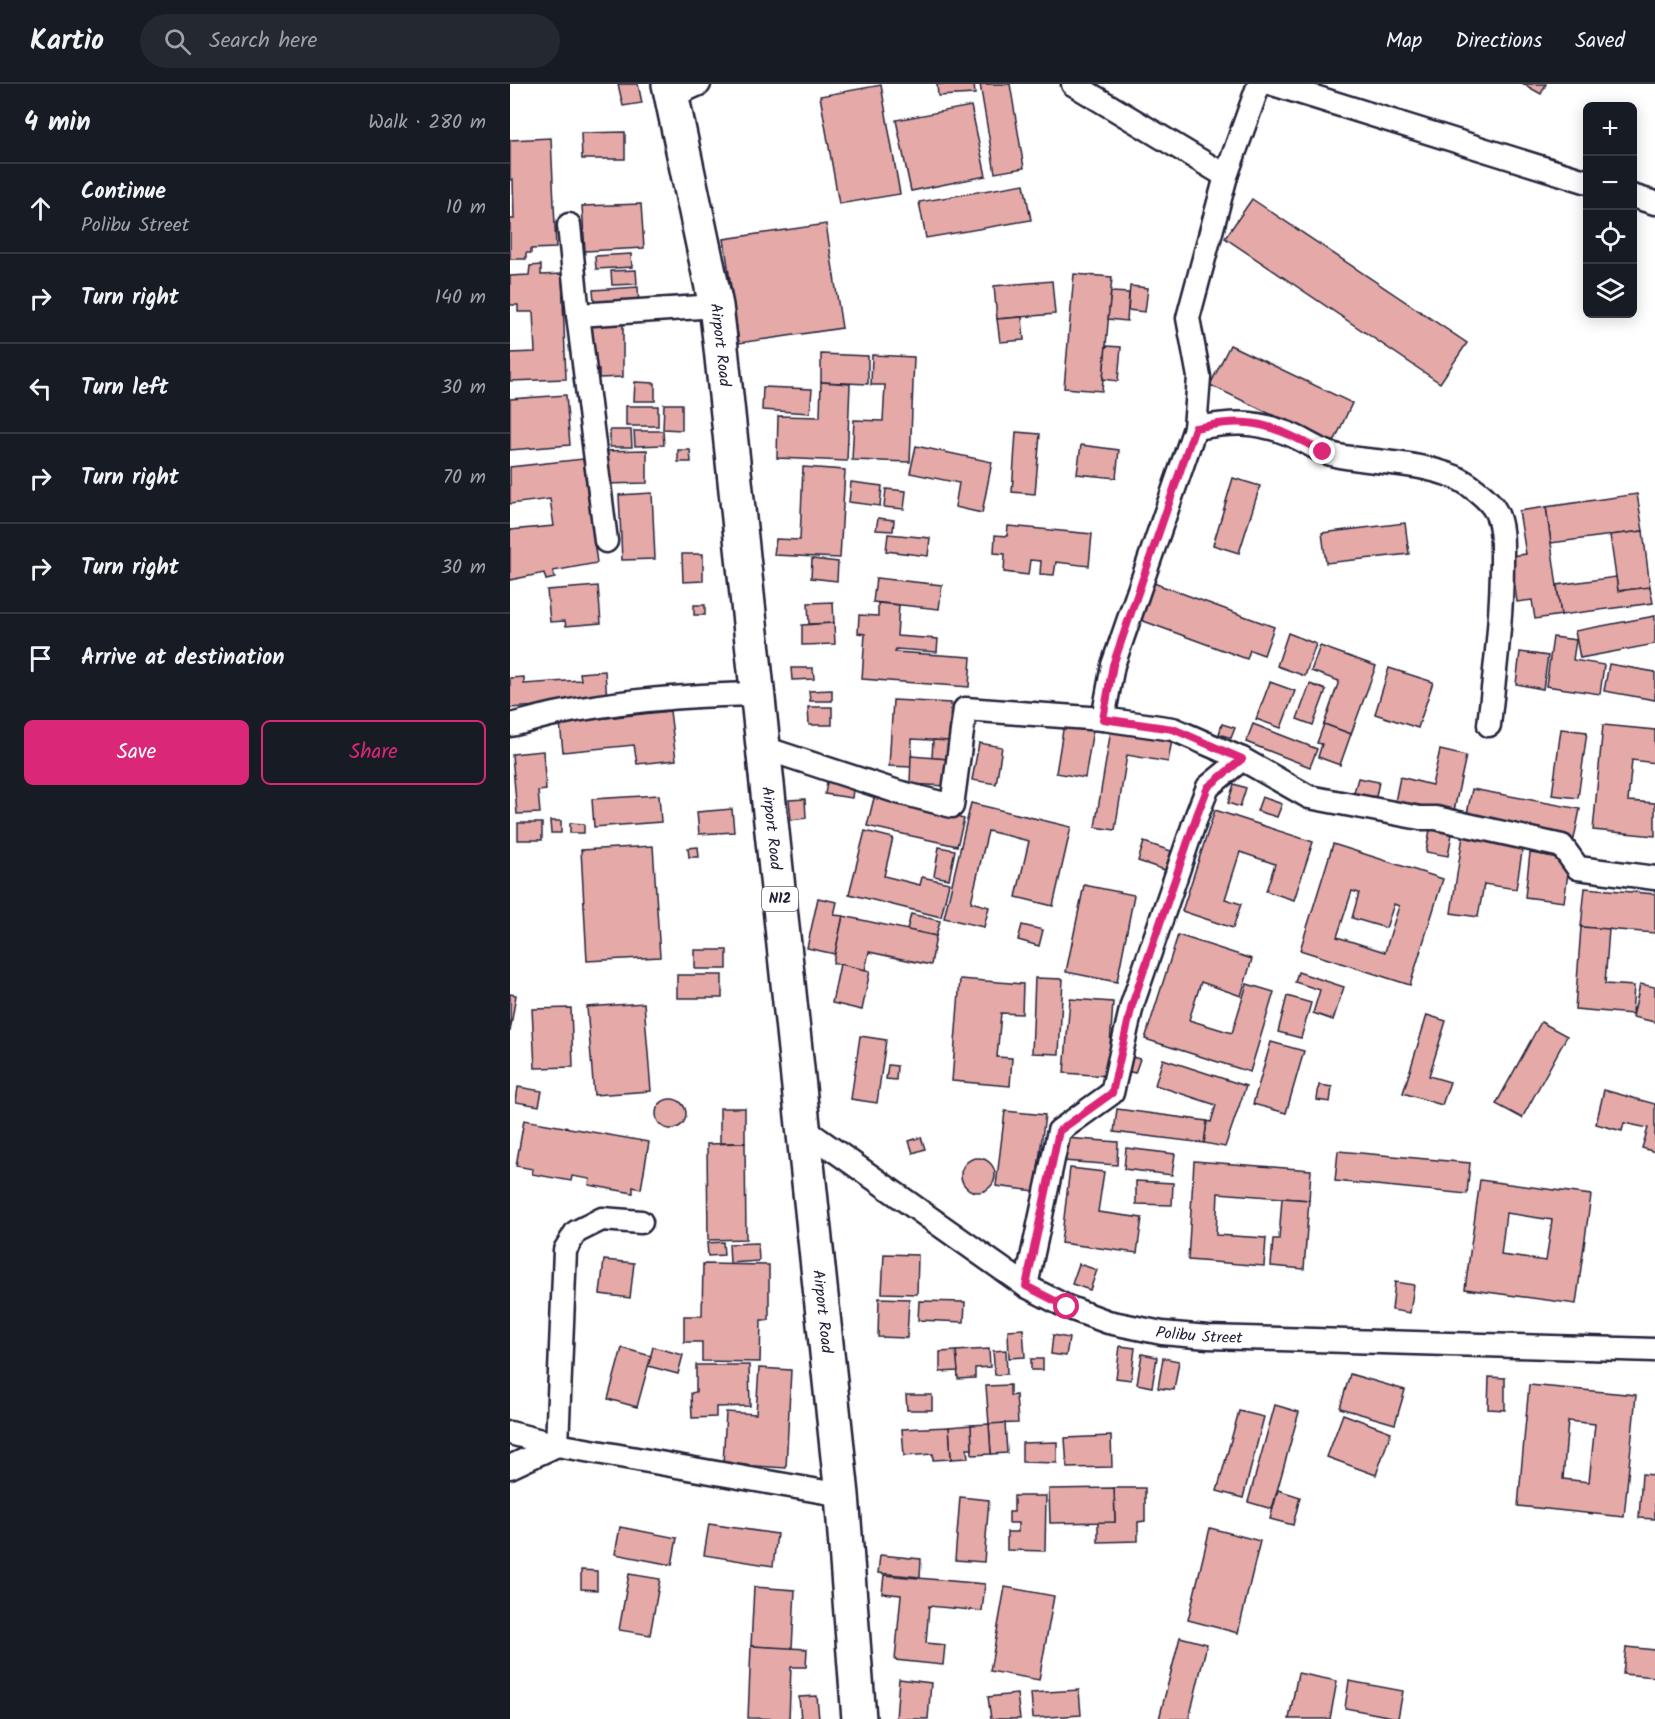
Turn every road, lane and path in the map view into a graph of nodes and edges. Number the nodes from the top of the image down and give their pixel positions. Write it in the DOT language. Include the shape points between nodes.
graph roads {
  1 [pos="1073,84"];
  2 [pos="1259,84"];
  3 [pos="1273,84"];
  4 [pos="680,88"];
  5 [pos="1226,176"];
  6 [pos="1583,181"];
  7 [pos="1637,198"];
  8 [pos="1655,203"];
  9 [pos="568,225"];
  10 [pos="716,306"];
  11 [pos="578,315"];
  12 [pos="1195,428"];
  13 [pos="606,541"];
  14 [pos="758,694"];
  15 [pos="1103,719"];
  16 [pos="510,725"];
  17 [pos="1489,725"];
  18 [pos="764,748"];
  19 [pos="1242,759"];
  20 [pos="1655,878"];
  21 [pos="804,1129"];
  22 [pos="641,1222"];
  23 [pos="1026,1286"];
  24 [pos="1655,1350"];
  25 [pos="510,1433"];
  26 [pos="557,1445"];
  27 [pos="510,1467"];
  28 [pos="842,1495"];
  29 [pos="859,1719"];
  1 -- 5 [label="street"];
  2 -- 5 [label="street"];
  3 -- 6 [label="street"];
  4 -- 10 [label="highway, Airport Road / N12"];
  5 -- 12 [label="street" via="1188,318 1199,377"];
  7 -- 8 [label="street"];
  9 -- 11 [label="street"];
  10 -- 11 [label="street"];
  10 -- 14 [label="highway, Airport Road / N12"];
  11 -- 13 [label="street"];
  12 -- 15 [label="street" via="1113,665"];
  12 -- 17 [label="street" via="1249,423 1290,434 1323,452 1365,461 1425,466 1457,478 1483,496 1496,511 1502,534 1501,615"];
  14 -- 16 [label="street" via="624,703"];
  14 -- 18 [label="highway, Airport Road / N12"];
  15 -- 18 [label="street" via="965,709 952,806"];
  15 -- 19 [label="street" via="1173,729"];
  18 -- 21 [label="highway, Airport Road / N12"];
  19 -- 20 [label="street" via="1309,797 1436,818 1562,846 1578,868"];
  19 -- 23 [label="street" via="1208,787 1197,815 1132,1005 1112,1093 1059,1131"];
  21 -- 23 [label="street, Polibu Street"];
  21 -- 28 [label="highway, Airport Road / N12"];
  22 -- 26 [label="street" via="602,1219 576,1232 565,1250"];
  23 -- 24 [label="street, Polibu Street" via="1108,1322 1162,1333"];
  25 -- 26 [label="street"];
  26 -- 27 [label="street"];
  26 -- 28 [label="street"];
  28 -- 29 [label="highway, Airport Road / N12"];
}
